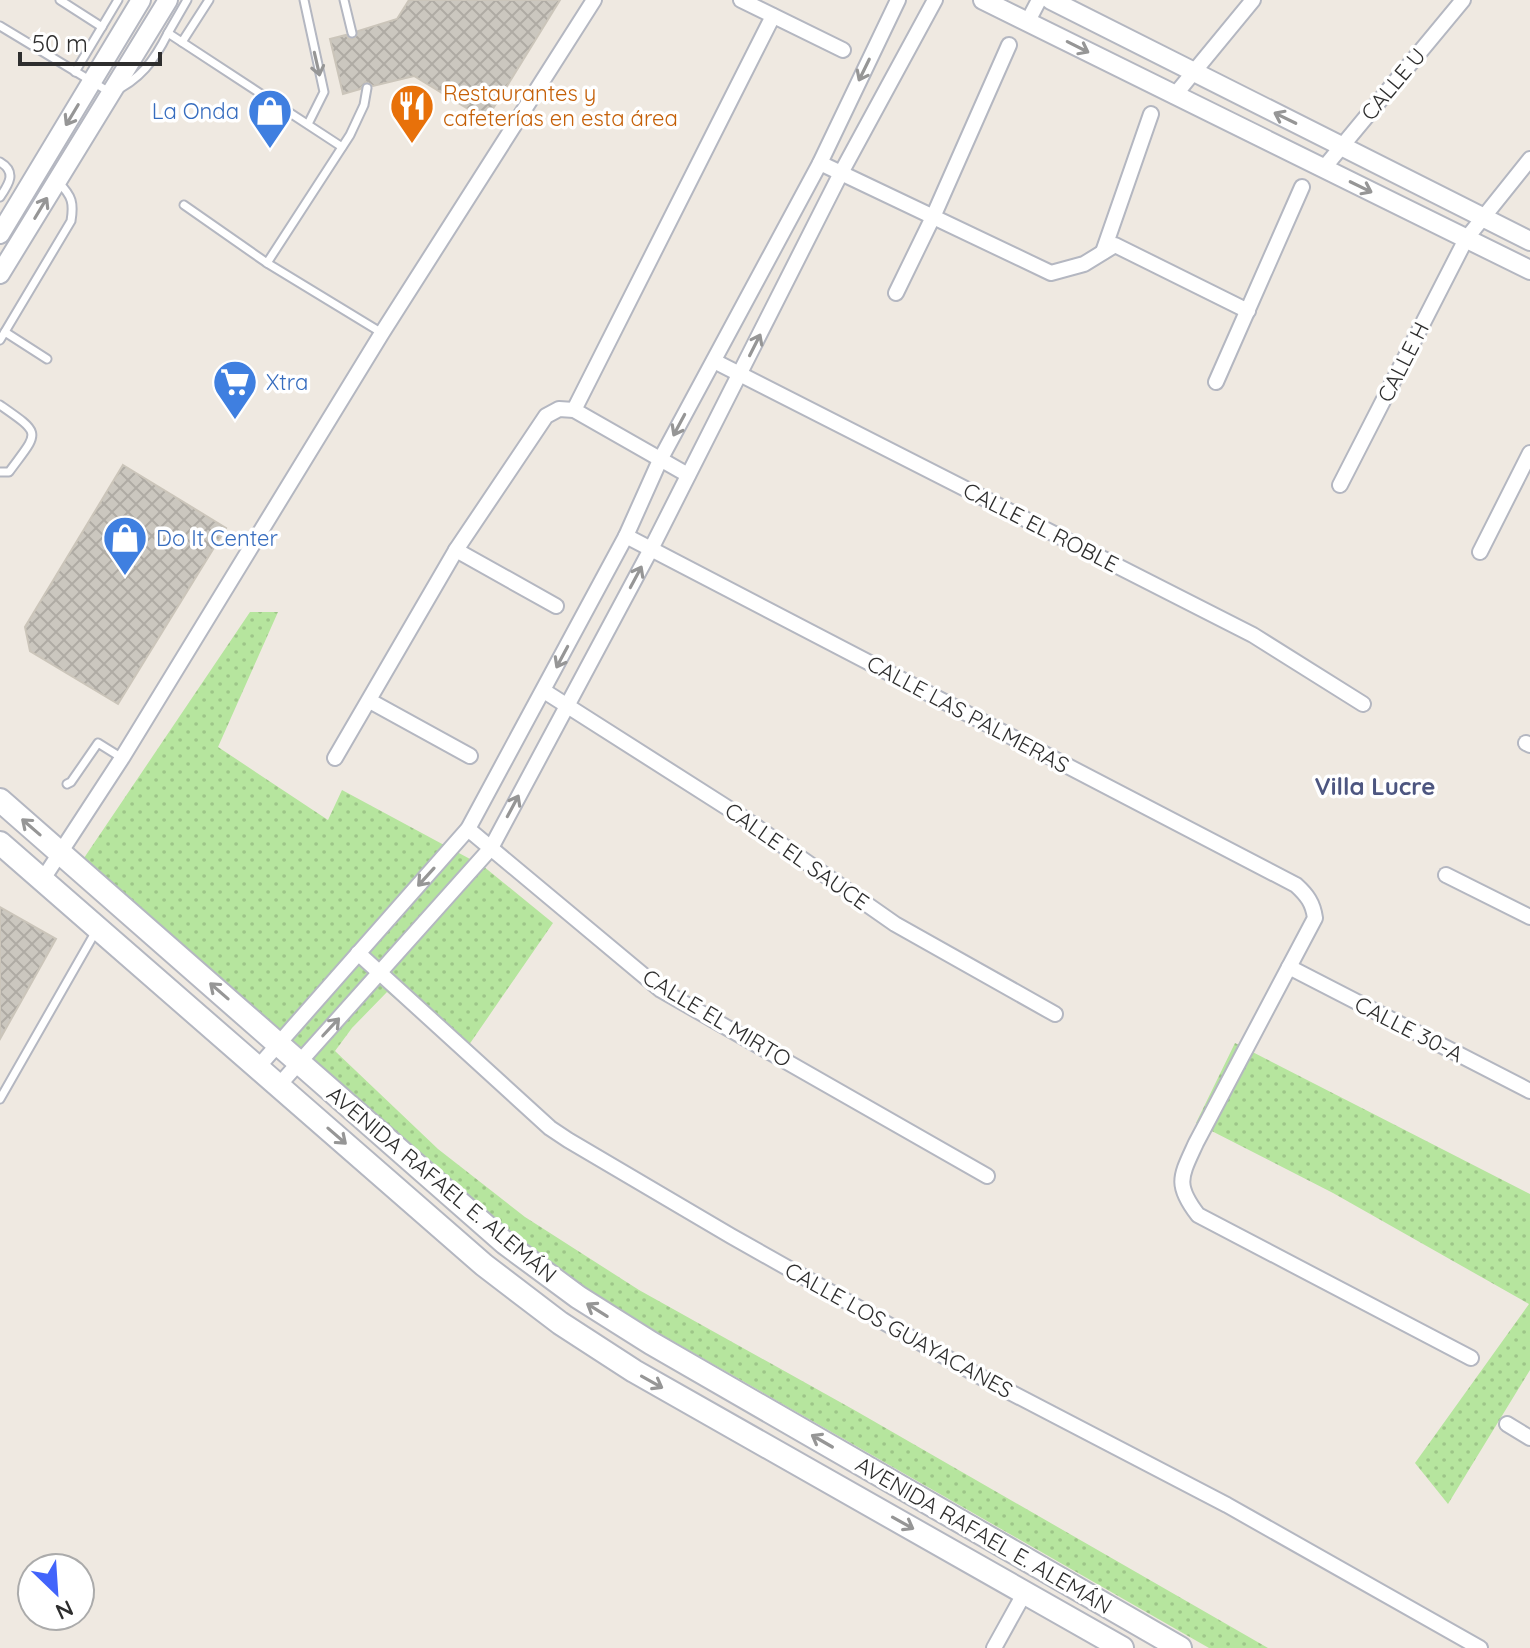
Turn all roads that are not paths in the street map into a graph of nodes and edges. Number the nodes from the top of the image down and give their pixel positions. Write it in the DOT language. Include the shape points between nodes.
graph roads {
  1 [pos="60,0"];
  2 [pos="118,0"];
  3 [pos="141,0"];
  4 [pos="168,0"];
  5 [pos="187,0"];
  6 [pos="209,0"];
  7 [pos="303,0"];
  8 [pos="344,0"];
  9 [pos="594,0"];
  10 [pos="741,0"];
  11 [pos="898,0"];
  12 [pos="935,0"];
  13 [pos="983,0"];
  14 [pos="1039,0"];
  15 [pos="1051,0"];
  16 [pos="1253,0"];
  17 [pos="1463,0"];
  18 [pos="773,16"];
  19 [pos="1028,21"];
  20 [pos="0,26"];
  21 [pos="102,27"];
  22 [pos="168,33"];
  23 [pos="352,33"];
  24 [pos="182,42"];
  25 [pos="1009,45"];
  26 [pos="843,50"];
  27 [pos="75,72"];
  28 [pos="1193,72"];
  29 [pos="92,82"];
  30 [pos="367,88"];
  31 [pos="111,93"];
  32 [pos="1174,96"];
  33 [pos="1151,114"];
  34 [pos="308,124"];
  35 [pos="1342,146"];
  36 [pos="342,147"];
  37 [pos="1530,159"];
  38 [pos="0,162"];
  39 [pos="820,163"];
  40 [pos="1323,169"];
  41 [pos="841,173"];
  42 [pos="57,181"];
  43 [pos="1302,187"];
  44 [pos="0,197"];
  45 [pos="184,205"];
  46 [pos="933,217"];
  47 [pos="1482,217"];
  48 [pos="0,234"];
  49 [pos="1466,239"];
  50 [pos="1530,241"];
  51 [pos="1103,252"];
  52 [pos="267,263"];
  53 [pos="1530,270"];
  54 [pos="0,274"];
  55 [pos="896,293"];
  56 [pos="1248,311"];
  57 [pos="5,332"];
  58 [pos="382,333"];
  59 [pos="0,340"];
  60 [pos="47,359"];
  61 [pos="714,361"];
  62 [pos="741,374"];
  63 [pos="1216,382"];
  64 [pos="0,405"];
  65 [pos="574,410"];
  66 [pos="1530,453"];
  67 [pos="660,460"];
  68 [pos="0,472"];
  69 [pos="688,475"];
  70 [pos="1340,485"];
  71 [pos="626,536"];
  72 [pos="651,549"];
  73 [pos="456,550"];
  74 [pos="1480,552"];
  75 [pos="556,606"];
  76 [pos="544,691"];
  77 [pos="370,701"];
  78 [pos="1363,704"];
  79 [pos="567,705"];
  80 [pos="470,756"];
  81 [pos="122,758"];
  82 [pos="335,758"];
  83 [pos="67,784"];
  84 [pos="0,800"];
  85 [pos="468,829"];
  86 [pos="0,843"];
  87 [pos="491,848"];
  88 [pos="62,854"];
  89 [pos="1446,875"];
  90 [pos="43,879"];
  91 [pos="1530,917"];
  92 [pos="99,927"];
  93 [pos="358,953"];
  94 [pos="1289,967"];
  95 [pos="381,973"];
  96 [pos="1055,1014"];
  97 [pos="278,1043"];
  98 [pos="298,1061"];
  99 [pos="258,1067"];
  100 [pos="279,1085"];
  101 [pos="1530,1091"];
  102 [pos="0,1099"];
  103 [pos="987,1176"];
  104 [pos="1471,1358"];
  105 [pos="1507,1424"];
  106 [pos="1530,1438"];
  107 [pos="1025,1592"];
  108 [pos="994,1648"];
  109 [pos="1122,1648"];
  110 [pos="1180,1648"];
  111 [pos="1480,1648"];
  1 -- 21 [label="lane"];
  2 -- 21 [label="lane"];
  3 -- 29 [label="street"];
  4 -- 31 [label="street"];
  5 -- 22 [label="lane"];
  6 -- 24 [label="lane"];
  7 -- 34 [label="lane, one-way" via="324,92"];
  8 -- 23 [label="lane"];
  9 -- 58 [label="street"];
  10 -- 18 [label="street"];
  11 -- 39 [label="street, one-way"];
  12 -- 41 [label="street"];
  13 -- 19 [label="street"];
  14 -- 19 [label="street"];
  15 -- 28 [label="street"];
  16 -- 28 [label="street"];
  17 -- 35 [label="street, CALLE U"];
  18 -- 26 [label="street"];
  18 -- 65 [label="street"];
  19 -- 32 [label="street, one-way"];
  20 -- 27 [label="lane"];
  21 -- 27 [label="lane"];
  22 -- 24 [label="lane"];
  22 -- 31 [label="lane" via="132,83"];
  24 -- 34 [label="lane"];
  25 -- 46 [label="street"];
  27 -- 29 [label="lane"];
  28 -- 32 [label="street"];
  35 -- 28 [label="street, one-way"];
  29 -- 31 [label="lane"];
  29 -- 48 [label="street, one-way"];
  30 -- 36 [label="lane"];
  31 -- 42 [label="street"];
  32 -- 40 [label="street"];
  33 -- 51 [label="street"];
  34 -- 36 [label="lane"];
  35 -- 40 [label="street, CALLE U"];
  35 -- 47 [label="street"];
  36 -- 52 [label="lane"];
  37 -- 47 [label="street, CALLE H"];
  38 -- 44 [label="lane" via="11,174"];
  39 -- 41 [label="street"];
  39 -- 61 [label="street"];
  40 -- 49 [label="street, one-way"];
  41 -- 46 [label="street"];
  62 -- 41 [label="street, one-way"];
  54 -- 42 [label="street, one-way"];
  42 -- 57 [label="lane" via="71,195 71,221"];
  43 -- 56 [label="street"];
  45 -- 52 [label="lane"];
  46 -- 51 [label="street" via="1051,273 1084,264"];
  46 -- 55 [label="street"];
  47 -- 49 [label="street, CALLE H"];
  47 -- 50 [label="street"];
  49 -- 53 [label="street"];
  49 -- 70 [label="street, CALLE H"];
  51 -- 56 [label="street" via="1115,245"];
  52 -- 58 [label="lane"];
  56 -- 63 [label="street"];
  57 -- 59 [label="lane"];
  57 -- 60 [label="lane"];
  58 -- 81 [label="street"];
  61 -- 62 [label="street, CALLE EL ROBLE"];
  61 -- 67 [label="street, one-way"];
  62 -- 69 [label="street"];
  62 -- 78 [label="street, CALLE EL ROBLE" via="1253,635"];
  64 -- 68 [label="lane" via="33,431 33,439 9,472"];
  65 -- 67 [label="street"];
  65 -- 73 [label="street" via="559,409 546,416"];
  66 -- 74 [label="street"];
  67 -- 69 [label="street"];
  67 -- 71 [label="street"];
  69 -- 72 [label="street"];
  71 -- 72 [label="street, CALLE LAS PALMERAS"];
  71 -- 76 [label="street, one-way"];
  79 -- 72 [label="street, one-way"];
  72 -- 94 [label="street, CALLE LAS PALMERAS" via="1282,878 1307,895 1315,918"];
  73 -- 75 [label="street"];
  73 -- 77 [label="street"];
  76 -- 79 [label="street, CALLE EL SAUCE"];
  76 -- 85 [label="street"];
  77 -- 80 [label="street"];
  77 -- 82 [label="street"];
  87 -- 79 [label="street, one-way"];
  79 -- 96 [label="street, CALLE EL SAUCE" via="745,819 895,924"];
  81 -- 83 [label="lane" via="98,743"];
  81 -- 88 [label="street"];
  88 -- 84 [label="main road, AVENIDA RAFAEL E. ALEMÁN, one-way"];
  85 -- 87 [label="street, CALLE EL MIRTO"];
  85 -- 93 [label="street, one-way"];
  86 -- 90 [label="main road, AVENIDA RAFAEL E. ALEMÁN"];
  87 -- 95 [label="street"];
  87 -- 103 [label="street, CALLE EL MIRTO" via="661,990"];
  88 -- 90 [label="street"];
  97 -- 88 [label="main road, AVENIDA RAFAEL E. ALEMÁN, one-way"];
  89 -- 91 [label="street"];
  90 -- 92 [label="main road, AVENIDA RAFAEL E. ALEMÁN"];
  92 -- 99 [label="main road, AVENIDA RAFAEL E. ALEMÁN"];
  92 -- 102 [label="lane"];
  93 -- 95 [label="street, CALLE LOS GUAYACANES"];
  93 -- 97 [label="street"];
  94 -- 101 [label="street, CALLE 30-A"];
  94 -- 104 [label="street" via="1196,1143 1181,1174 1181,1188 1198,1215"];
  98 -- 95 [label="street, one-way"];
  95 -- 111 [label="street, CALLE LOS GUAYACANES" via="568,1140 981,1377 1227,1505"];
  97 -- 98 [label="main road, AVENIDA RAFAEL E. ALEMÁN"];
  97 -- 99 [label="street"];
  98 -- 100 [label="street"];
  110 -- 98 [label="main road, AVENIDA RAFAEL E. ALEMÁN, one-way" via="578,1297 505,1243"];
  99 -- 100 [label="main road, AVENIDA RAFAEL E. ALEMÁN"];
  100 -- 107 [label="main road, AVENIDA RAFAEL E. ALEMÁN, one-way" via="484,1265 560,1323 634,1371"];
  105 -- 106 [label="street"];
  107 -- 108 [label="street"];
  107 -- 109 [label="main road, AVENIDA RAFAEL E. ALEMÁN"];
}
